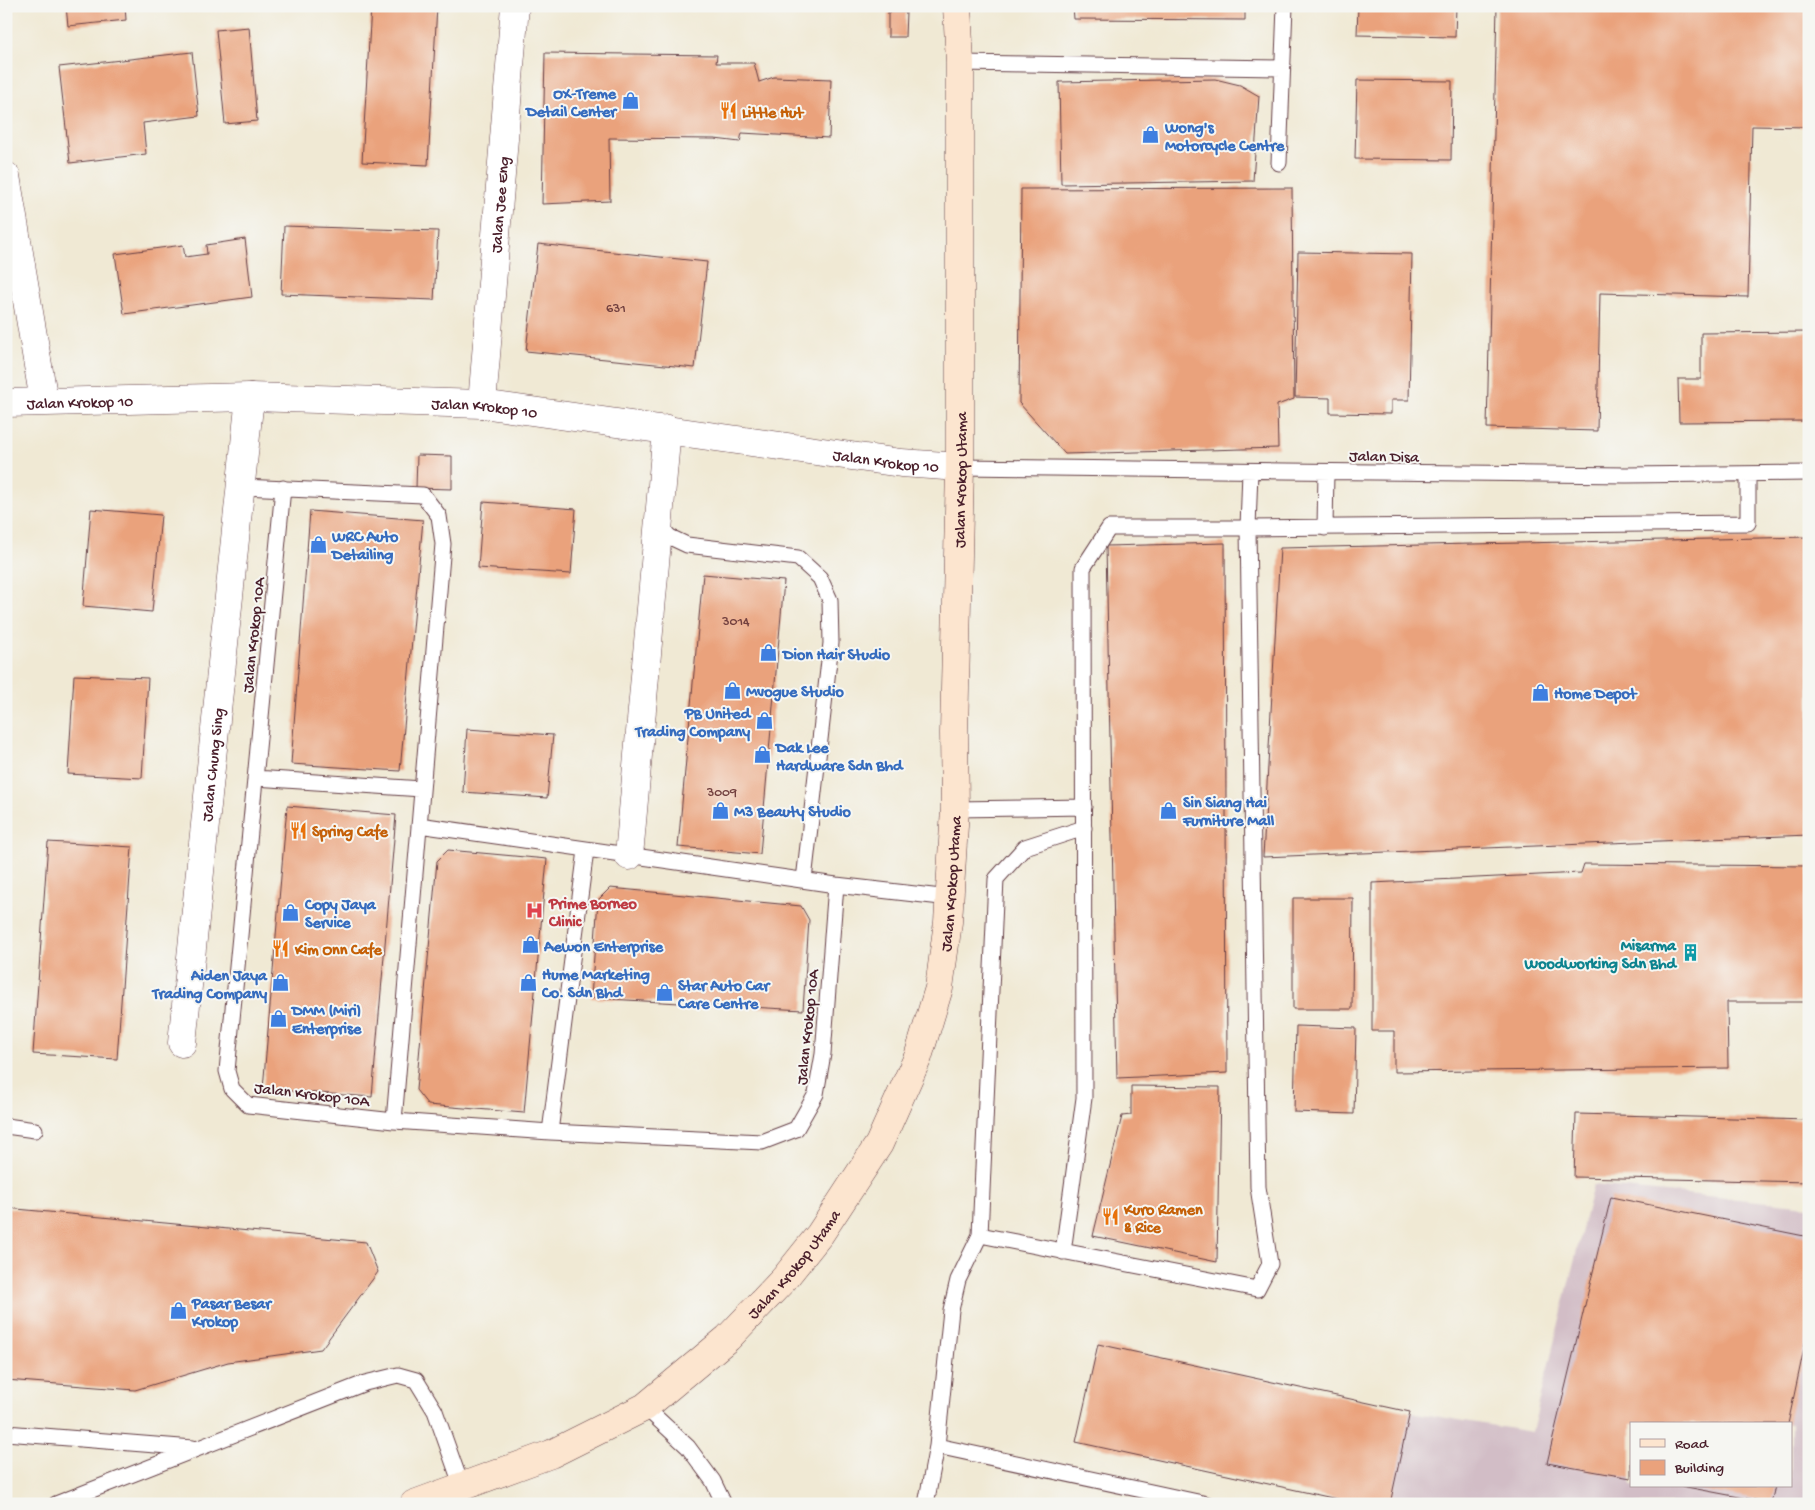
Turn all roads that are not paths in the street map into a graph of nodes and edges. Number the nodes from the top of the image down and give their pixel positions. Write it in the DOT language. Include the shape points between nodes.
graph roads {
  1 [pos="515,6"];
  2 [pos="957,6"];
  3 [pos="1284,6"];
  4 [pos="960,63"];
  5 [pos="1282,68"];
  6 [pos="1279,163"];
  7 [pos="6,176"];
  8 [pos="250,397"];
  9 [pos="44,401"];
  10 [pos="6,403"];
  11 [pos="482,404"];
  12 [pos="667,429"];
  13 [pos="960,467"];
  14 [pos="1250,471"];
  15 [pos="1326,472"];
  16 [pos="1809,473"];
  17 [pos="1748,474"];
  18 [pos="240,487"];
  19 [pos="283,488"];
  20 [pos="658,526"];
  21 [pos="1248,528"];
  22 [pos="1325,528"];
  23 [pos="255,778"];
  24 [pos="422,789"];
  25 [pos="1084,807"];
  26 [pos="955,809"];
  27 [pos="419,825"];
  28 [pos="1084,828"];
  29 [pos="586,850"];
  30 [pos="628,856"];
  31 [pos="804,880"];
  32 [pos="836,885"];
  33 [pos="950,898"];
  34 [pos="182,1043"];
  35 [pos="394,1121"];
  36 [pos="6,1126"];
  37 [pos="35,1130"];
  38 [pos="550,1132"];
  39 [pos="980,1234"];
  40 [pos="1063,1252"];
  41 [pos="645,1406"];
  42 [pos="6,1433"];
  43 [pos="937,1446"];
  44 [pos="197,1448"];
  45 [pos="462,1486"];
  46 [pos="56,1504"];
  47 [pos="414,1504"];
  48 [pos="724,1504"];
  49 [pos="926,1504"];
  50 [pos="1207,1504"];
  1 -- 11 [label="street, Jalan Jee Eng"];
  2 -- 4 [label="street, Jalan Krokop Utama"];
  3 -- 5 [label="lane"];
  4 -- 5 [label="lane"];
  4 -- 13 [label="street, Jalan Krokop Utama"];
  5 -- 6 [label="lane"];
  7 -- 9 [label="street"];
  8 -- 9 [label="street, Jalan Krokop 10"];
  8 -- 11 [label="street, Jalan Krokop 10"];
  8 -- 18 [label="street, Jalan Chung Sing"];
  9 -- 10 [label="street, Jalan Krokop 10"];
  11 -- 12 [label="street, Jalan Krokop 10"];
  12 -- 13 [label="street, Jalan Krokop 10" via="901,463"];
  12 -- 20 [label="street"];
  13 -- 14 [label="lane, Jalan Disa"];
  13 -- 26 [label="street, Jalan Krokop Utama"];
  14 -- 15 [label="lane, Jalan Disa"];
  14 -- 21 [label="lane"];
  15 -- 17 [label="lane, Jalan Disa"];
  15 -- 22 [label="lane"];
  16 -- 17 [label="lane, Jalan Disa"];
  17 -- 22 [label="lane" via="1748,523"];
  18 -- 19 [label="lane"];
  18 -- 34 [label="street, Jalan Chung Sing"];
  19 -- 23 [label="lane, Jalan Krokop 10A"];
  19 -- 24 [label="lane" via="423,495 439,516 443,544"];
  20 -- 30 [label="street"];
  20 -- 31 [label="lane" via="670,537 687,545 798,558 820,578 830,600 831,643"];
  21 -- 22 [label="lane"];
  21 -- 25 [label="lane" via="1109,528 1083,568"];
  21 -- 40 [label="lane" via="1258,1187 1270,1264 1257,1289"];
  23 -- 24 [label="lane"];
  23 -- 35 [label="lane, Jalan Krokop 10A" via="227,1071 232,1089 248,1105"];
  24 -- 27 [label="lane"];
  25 -- 26 [label="lane"];
  25 -- 28 [label="lane"];
  26 -- 33 [label="street, Jalan Krokop Utama"];
  27 -- 29 [label="lane"];
  27 -- 35 [label="lane"];
  28 -- 39 [label="lane" via="1025,847 996,879"];
  28 -- 40 [label="lane" via="1084,1098"];
  29 -- 30 [label="lane"];
  29 -- 38 [label="lane"];
  30 -- 31 [label="lane"];
  31 -- 32 [label="lane"];
  32 -- 33 [label="lane"];
  32 -- 38 [label="lane, Jalan Krokop 10A" via="823,1054 816,1094 796,1128 762,1142"];
  33 -- 41 [label="street, Jalan Krokop Utama" via="939,988 918,1057 879,1144 820,1234 784,1280 728,1338"];
  35 -- 38 [label="lane, Jalan Krokop 10A"];
  36 -- 37 [label="lane"];
  39 -- 40 [label="lane"];
  39 -- 43 [label="lane" via="958,1280 951,1310"];
  41 -- 45 [label="street, Jalan Krokop Utama" via="551,1454"];
  41 -- 48 [label="lane" via="688,1447"];
  42 -- 44 [label="lane"];
  43 -- 49 [label="lane"];
  43 -- 50 [label="lane"];
  44 -- 45 [label="lane" via="365,1383 398,1375 416,1380 435,1411"];
  44 -- 46 [label="lane"];
  45 -- 47 [label="street, Jalan Krokop Utama"];
}
